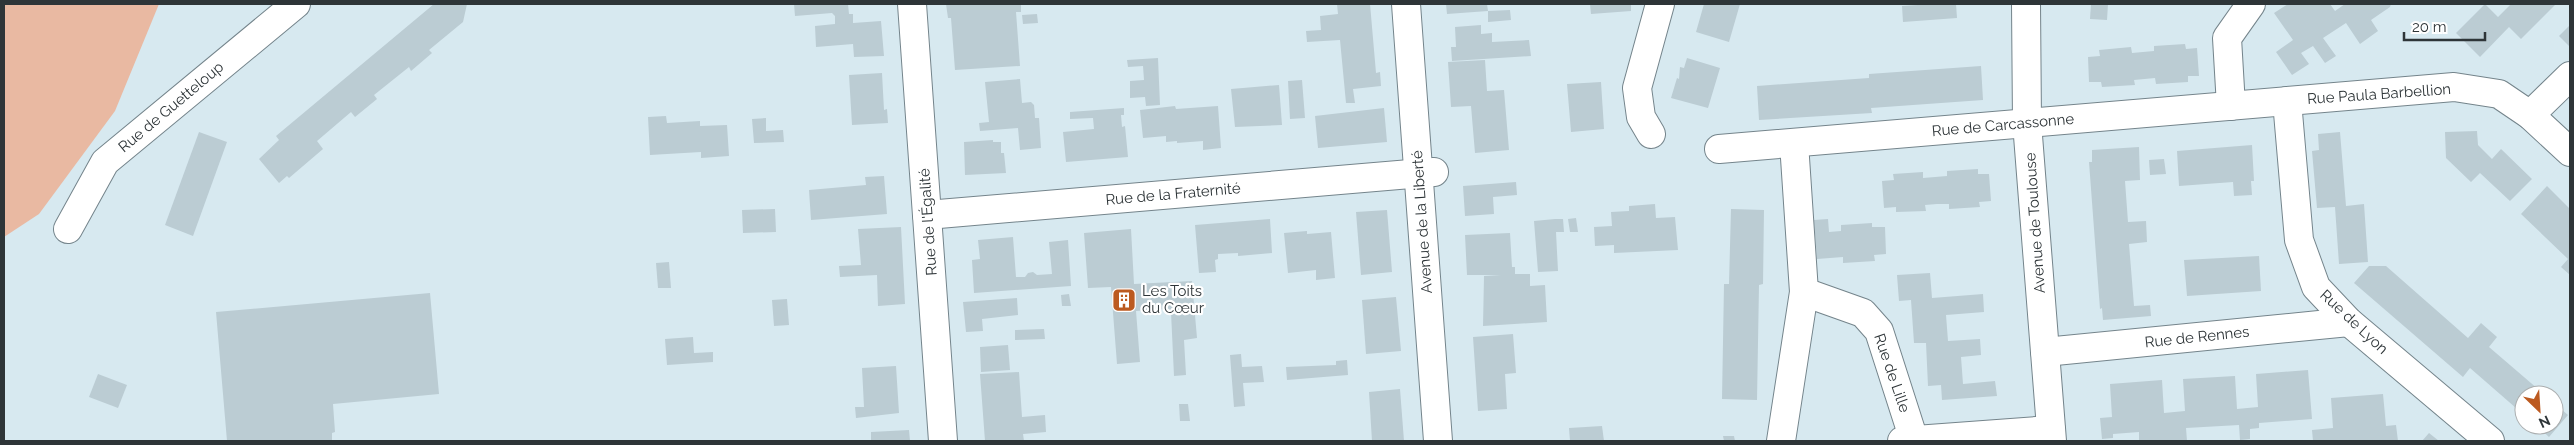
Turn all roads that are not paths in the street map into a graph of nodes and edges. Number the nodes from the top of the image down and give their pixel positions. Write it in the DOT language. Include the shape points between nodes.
graph roads {
  1 [pos="296,4"];
  2 [pos="912,4"];
  3 [pos="1406,4"];
  4 [pos="1660,4"];
  5 [pos="2026,4"];
  6 [pos="2251,4"];
  7 [pos="2570,76"];
  8 [pos="2287,101"];
  9 [pos="2231,106"];
  10 [pos="2530,115"];
  11 [pos="2027,123"];
  12 [pos="1651,134"];
  13 [pos="1794,143"];
  14 [pos="1719,149"];
  15 [pos="2570,152"];
  16 [pos="1426,173"];
  17 [pos="927,215"];
  18 [pos="68,229"];
  19 [pos="1804,292"];
  20 [pos="2349,322"];
  21 [pos="2045,352"];
  22 [pos="2051,436"];
  23 [pos="943,441"];
  24 [pos="1438,441"];
  25 [pos="1781,441"];
  26 [pos="1908,441"];
  27 [pos="2490,441"];
  1 -- 18 [label="street, Rue de Guetteloup" via="105,162"];
  2 -- 17 [label="street, Rue de l'Égalité"];
  3 -- 16 [label="street, Avenue de la Liberté"];
  4 -- 12 [label="street" via="1636,88 1640,117"];
  5 -- 11 [label="street, Avenue de Toulouse"];
  6 -- 9 [label="street" via="2227,38"];
  7 -- 10 [label="street"];
  8 -- 9 [label="street, Rue de Carcassonne"];
  8 -- 10 [label="street, Rue Paula Barbellion" via="2454,87 2498,94"];
  8 -- 20 [label="street, Rue de Lyon" via="2299,240 2316,287"];
  9 -- 11 [label="street, Rue de Carcassonne"];
  10 -- 15 [label="street, Rue Paula Barbellion"];
  11 -- 13 [label="street, Rue de Carcassonne"];
  11 -- 21 [label="street, Avenue de Toulouse"];
  13 -- 14 [label="street, Rue de Carcassonne"];
  13 -- 19 [label="street"];
  16 -- 17 [label="street, Rue de la Fraternité"];
  16 -- 24 [label="street, Avenue de la Liberté"];
  17 -- 23 [label="street, Rue de l'Égalité"];
  19 -- 25 [label="street"];
  19 -- 26 [label="street, Rue de Lille" via="1863,312 1879,331"];
  20 -- 21 [label="street, Rue de Rennes"];
  20 -- 27 [label="street, Rue de Lyon"];
  21 -- 22 [label="street, Avenue de Toulouse"];
  22 -- 26 [label="street, Rue de Lille"];
}
